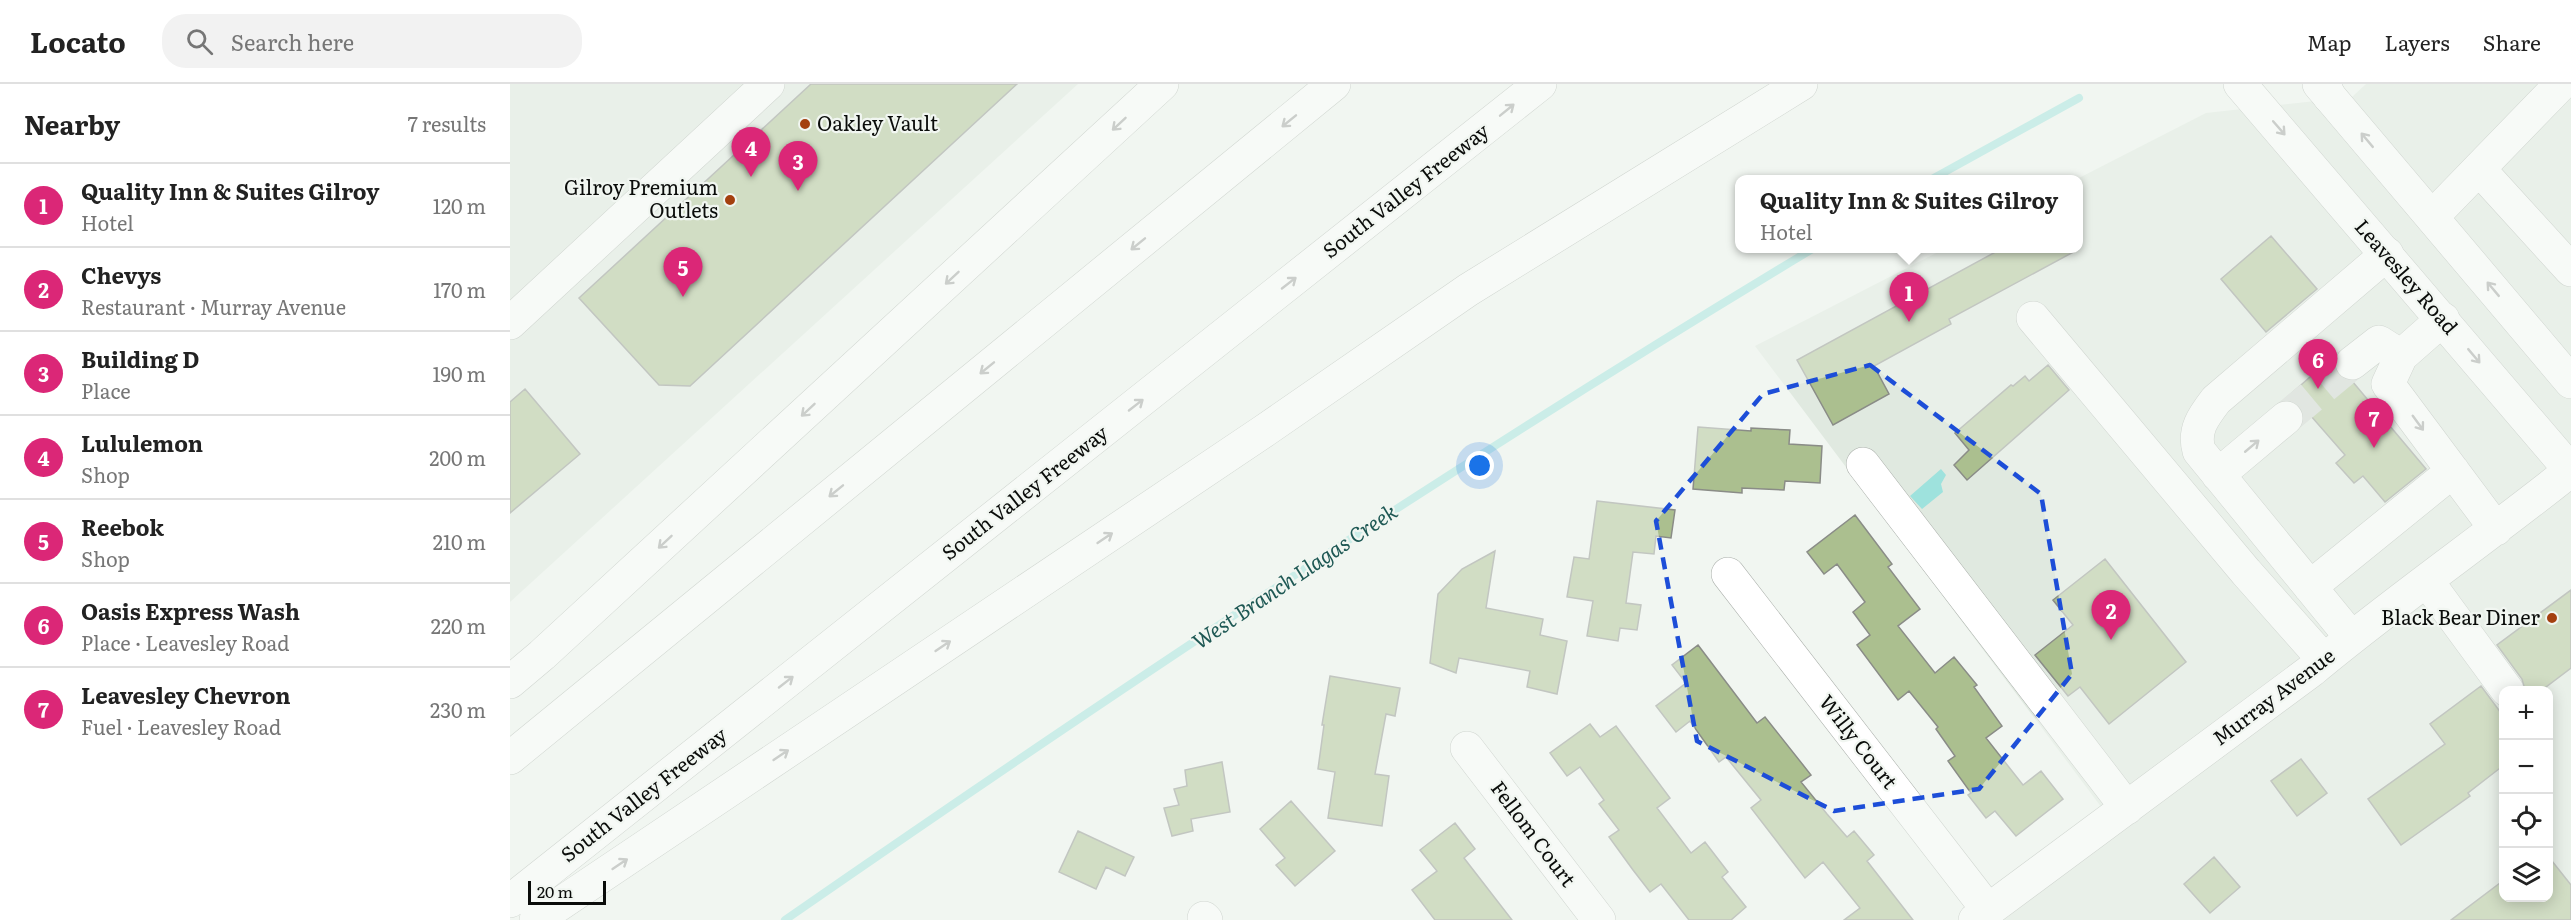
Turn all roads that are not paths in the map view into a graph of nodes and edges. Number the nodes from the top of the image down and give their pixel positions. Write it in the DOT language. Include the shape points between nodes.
graph roads {
  1 [pos="768,84"];
  2 [pos="1162,84"];
  3 [pos="1334,84"];
  4 [pos="1540,84"];
  5 [pos="1801,84"];
  6 [pos="2240,84"];
  7 [pos="2561,84"];
  8 [pos="2324,88"];
  9 [pos="2479,169"];
  10 [pos="2432,217"];
  11 [pos="2387,254"];
  12 [pos="2571,270"];
  13 [pos="2033,318"];
  14 [pos="2443,319"];
  15 [pos="510,323"];
  16 [pos="2401,356"];
  17 [pos="2352,363"];
  18 [pos="2571,382"];
  19 [pos="2286,418"];
  20 [pos="1863,464"];
  21 [pos="2453,471"];
  22 [pos="2571,471"];
  23 [pos="2218,474"];
  24 [pos="2496,530"];
  25 [pos="1728,574"];
  26 [pos="2427,581"];
  27 [pos="2310,587"];
  28 [pos="2351,637"];
  29 [pos="2324,660"];
  30 [pos="510,682"];
  31 [pos="2504,686"];
  32 [pos="1467,748"];
  33 [pos="510,758"];
  34 [pos="2127,808"];
  35 [pos="510,901"];
  36 [pos="1981,915"];
  37 [pos="536,920"];
  38 [pos="1599,920"];
  1 -- 15 [label="main road"];
  2 -- 30 [label="main road, one-way"];
  3 -- 33 [label="main road, one-way"];
  35 -- 4 [label="main road, South Valley Freeway, one-way"];
  37 -- 5 [label="main road, one-way" via="1468,290"];
  6 -- 11 [label="main road, Leavesley Road, one-way"];
  7 -- 9 [label="main road"];
  10 -- 8 [label="main road, one-way"];
  9 -- 10 [label="main road"];
  9 -- 12 [label="main road"];
  18 -- 10 [label="main road, one-way"];
  11 -- 14 [label="main road, Leavesley Road"];
  11 -- 23 [label="main road" via="2216,400 2201,420 2195,438 2199,451"];
  13 -- 29 [label="main road"];
  14 -- 16 [label="main road"];
  14 -- 22 [label="main road, Leavesley Road, one-way"];
  16 -- 17 [label="main road" via="2379,342"];
  16 -- 21 [label="main road, one-way" via="2388,384"];
  23 -- 19 [label="main road, one-way"];
  20 -- 34 [label="main road"];
  21 -- 24 [label="main road"];
  21 -- 27 [label="main road"];
  22 -- 24 [label="main road, Murray Avenue"];
  23 -- 27 [label="main road"];
  24 -- 26 [label="main road, Murray Avenue"];
  25 -- 36 [label="main road, Willy Court"];
  26 -- 28 [label="main road, Murray Avenue"];
  26 -- 31 [label="main road"];
  27 -- 28 [label="main road"];
  28 -- 29 [label="main road, Murray Avenue"];
  29 -- 34 [label="main road, Murray Avenue"];
  32 -- 38 [label="main road, Fellom Court"];
  34 -- 36 [label="main road, Murray Avenue"];
}
